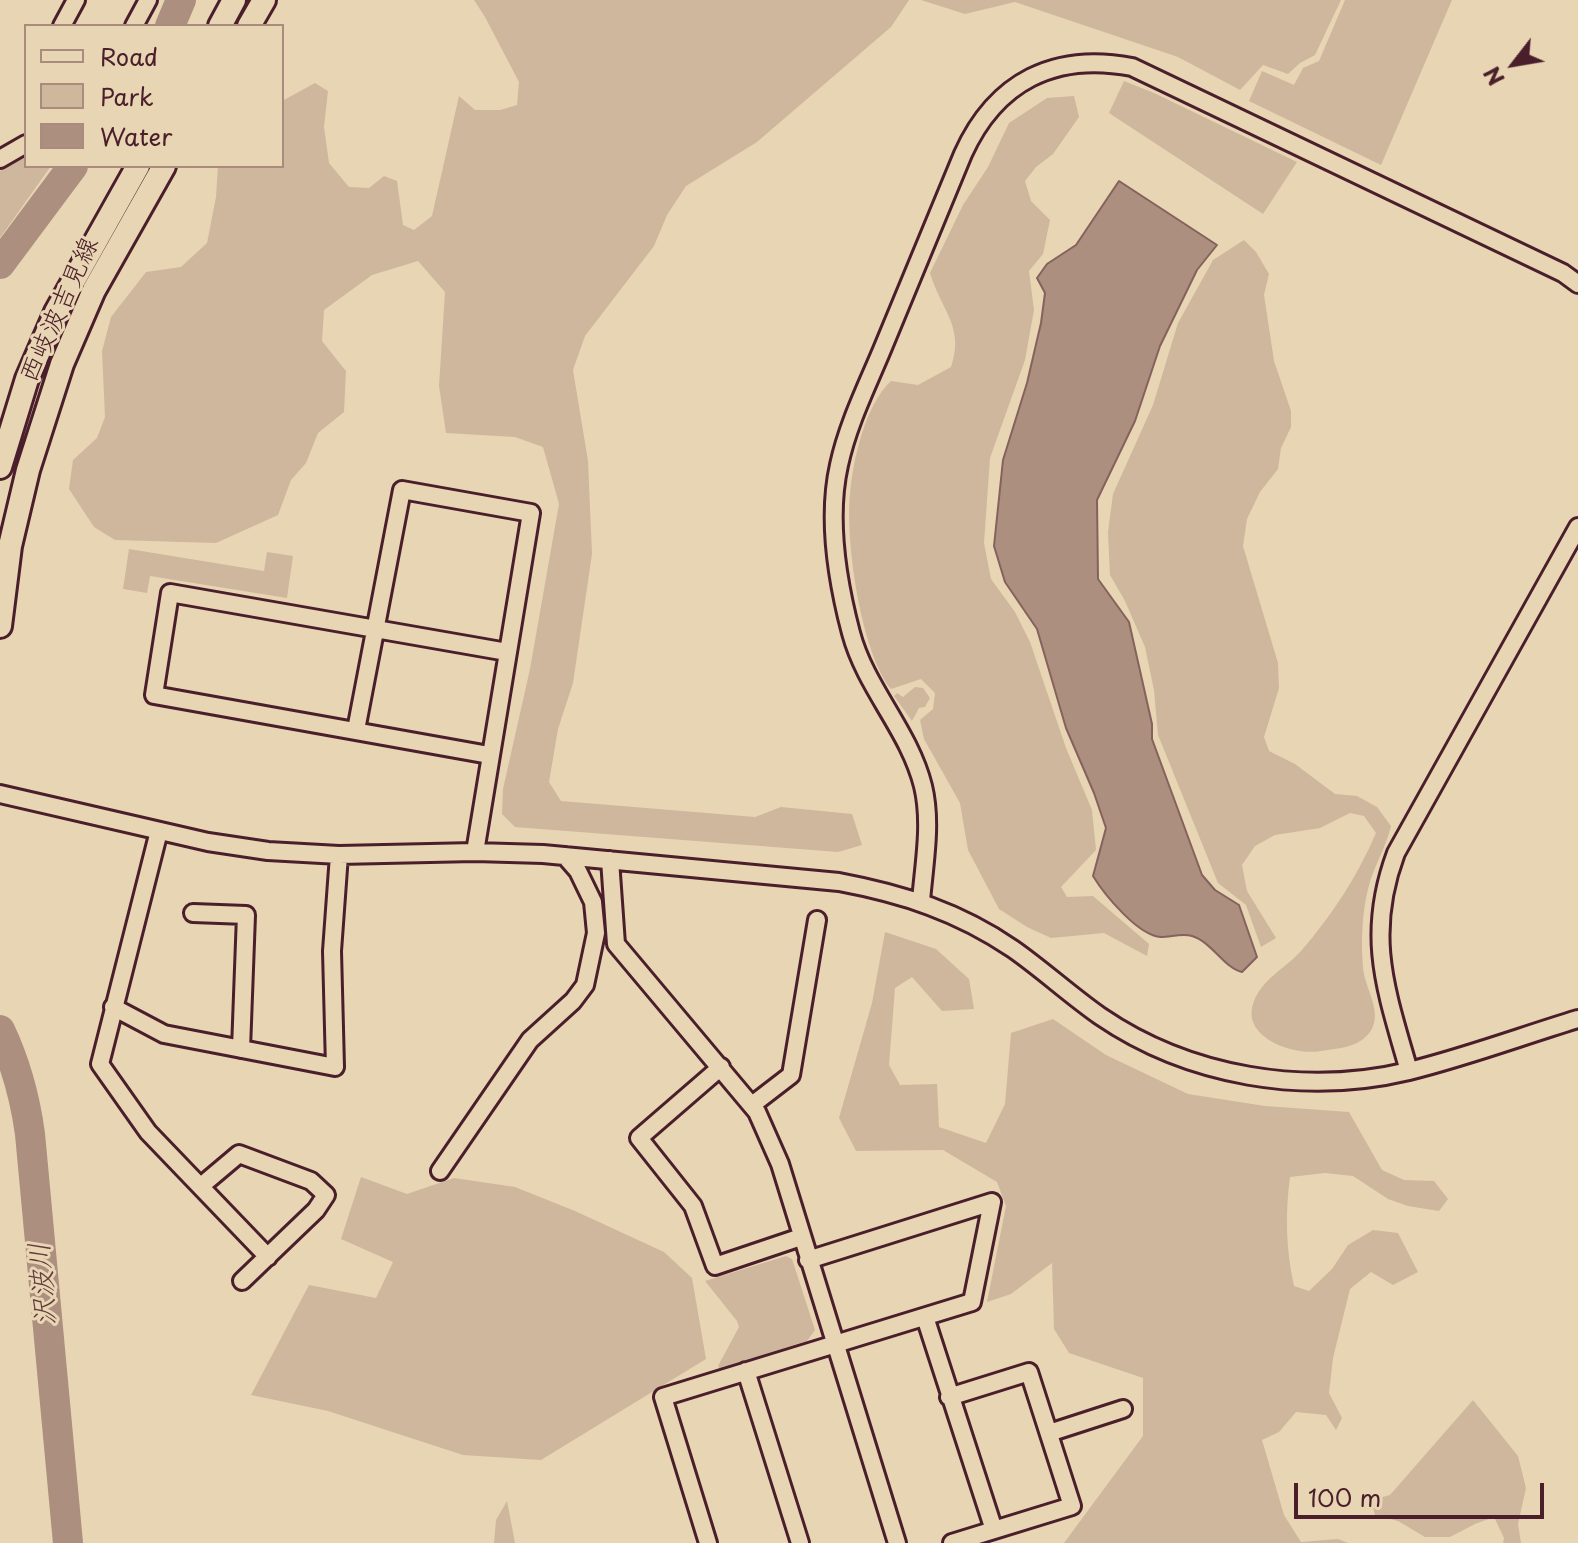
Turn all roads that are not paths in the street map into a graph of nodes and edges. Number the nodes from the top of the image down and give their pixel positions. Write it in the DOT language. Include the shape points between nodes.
graph roads {
  1 [pos="76,0"];
  2 [pos="148,0"];
  3 [pos="234,0"];
  4 [pos="264,0"];
  5 [pos="63,24"];
  6 [pos="135,24"];
  7 [pos="221,24"];
  8 [pos="250,24"];
  9 [pos="24,145"];
  10 [pos="0,159"];
  11 [pos="137,168"];
  12 [pos="163,168"];
  13 [pos="1578,284"];
  14 [pos="0,469"];
  15 [pos="28,470"];
  16 [pos="1578,527"];
  17 [pos="0,626"];
  18 [pos="376,629"];
  19 [pos="507,652"];
  20 [pos="356,730"];
  21 [pos="489,755"];
  22 [pos="0,794"];
  23 [pos="159,831"];
  24 [pos="475,852"];
  25 [pos="339,855"];
  26 [pos="565,856"];
  27 [pos="610,860"];
  28 [pos="921,901"];
  29 [pos="193,913"];
  30 [pos="817,920"];
  31 [pos="113,1007"];
  32 [pos="1578,1019"];
  33 [pos="241,1049"];
  34 [pos="721,1067"];
  35 [pos="1409,1071"];
  36 [pos="752,1105"];
  37 [pos="440,1171"];
  38 [pos="201,1186"];
  39 [pos="801,1237"];
  40 [pos="268,1257"];
  41 [pos="808,1260"];
  42 [pos="242,1281"];
  43 [pos="925,1317"];
  44 [pos="834,1343"];
  45 [pos="746,1371"];
  46 [pos="949,1397"];
  47 [pos="1123,1409"];
  48 [pos="1049,1433"];
  49 [pos="994,1530"];
  50 [pos="708,1543"];
  51 [pos="800,1543"];
  52 [pos="897,1543"];
  53 [pos="952,1543"];
  1 -- 5 [label="street"];
  2 -- 6 [label="street"];
  3 -- 7 [label="main road"];
  4 -- 8 [label="main road"];
  9 -- 10 [label="street"];
  11 -- 14 [label="main road, 西岐波吉見線" via="56,312 27,379"];
  12 -- 15 [label="main road, 西岐波吉見線" via="94,290 62,364"];
  13 -- 28 [label="street" via="1132,67 1068,64 1046,70 1002,96 972,133 963,154 848,434 836,490 836,548 856,650 911,751 927,806"];
  14 -- 15 [label="street"];
  15 -- 17 [label="main road, 西岐波吉見線" via="10,546"];
  16 -- 35 [label="street" via="1388,876 1381,903 1380,952"];
  18 -- 19 [label="street"];
  18 -- 19 [label="street" via="402,490 431,495 531,513"];
  18 -- 20 [label="street"];
  18 -- 20 [label="street" via="170,593 154,695"];
  19 -- 21 [label="street"];
  20 -- 21 [label="street"];
  21 -- 24 [label="street"];
  22 -- 23 [label="street"];
  23 -- 25 [label="street" via="241,848"];
  23 -- 31 [label="street"];
  24 -- 25 [label="street"];
  24 -- 26 [label="street"];
  25 -- 33 [label="street" via="332,951 335,1067"];
  26 -- 27 [label="street"];
  26 -- 37 [label="street" via="593,902 596,933 585,985 530,1040"];
  27 -- 28 [label="street" via="839,882"];
  27 -- 34 [label="street" via="616,944"];
  28 -- 35 [label="street" via="1014,950 1104,1019 1190,1060 1306,1082"];
  29 -- 33 [label="street" via="246,915"];
  30 -- 36 [label="street" via="791,1075"];
  31 -- 33 [label="street" via="164,1034"];
  31 -- 38 [label="street" via="100,1064 148,1132"];
  32 -- 35 [label="street"];
  34 -- 36 [label="street"];
  34 -- 39 [label="street" via="639,1138 693,1206 715,1266"];
  36 -- 39 [label="street" via="780,1164"];
  38 -- 40 [label="street"];
  38 -- 40 [label="street" via="239,1154 311,1181 326,1195"];
  39 -- 41 [label="street"];
  40 -- 42 [label="street"];
  41 -- 43 [label="street" via="992,1202 972,1302"];
  41 -- 44 [label="street"];
  43 -- 44 [label="street"];
  43 -- 46 [label="street"];
  44 -- 45 [label="street"];
  44 -- 52 [label="street"];
  45 -- 50 [label="street" via="663,1397"];
  45 -- 51 [label="street"];
  46 -- 48 [label="street" via="1029,1372"];
  46 -- 49 [label="street"];
  47 -- 48 [label="street"];
  48 -- 49 [label="street" via="1072,1506"];
  49 -- 53 [label="street"];
}
